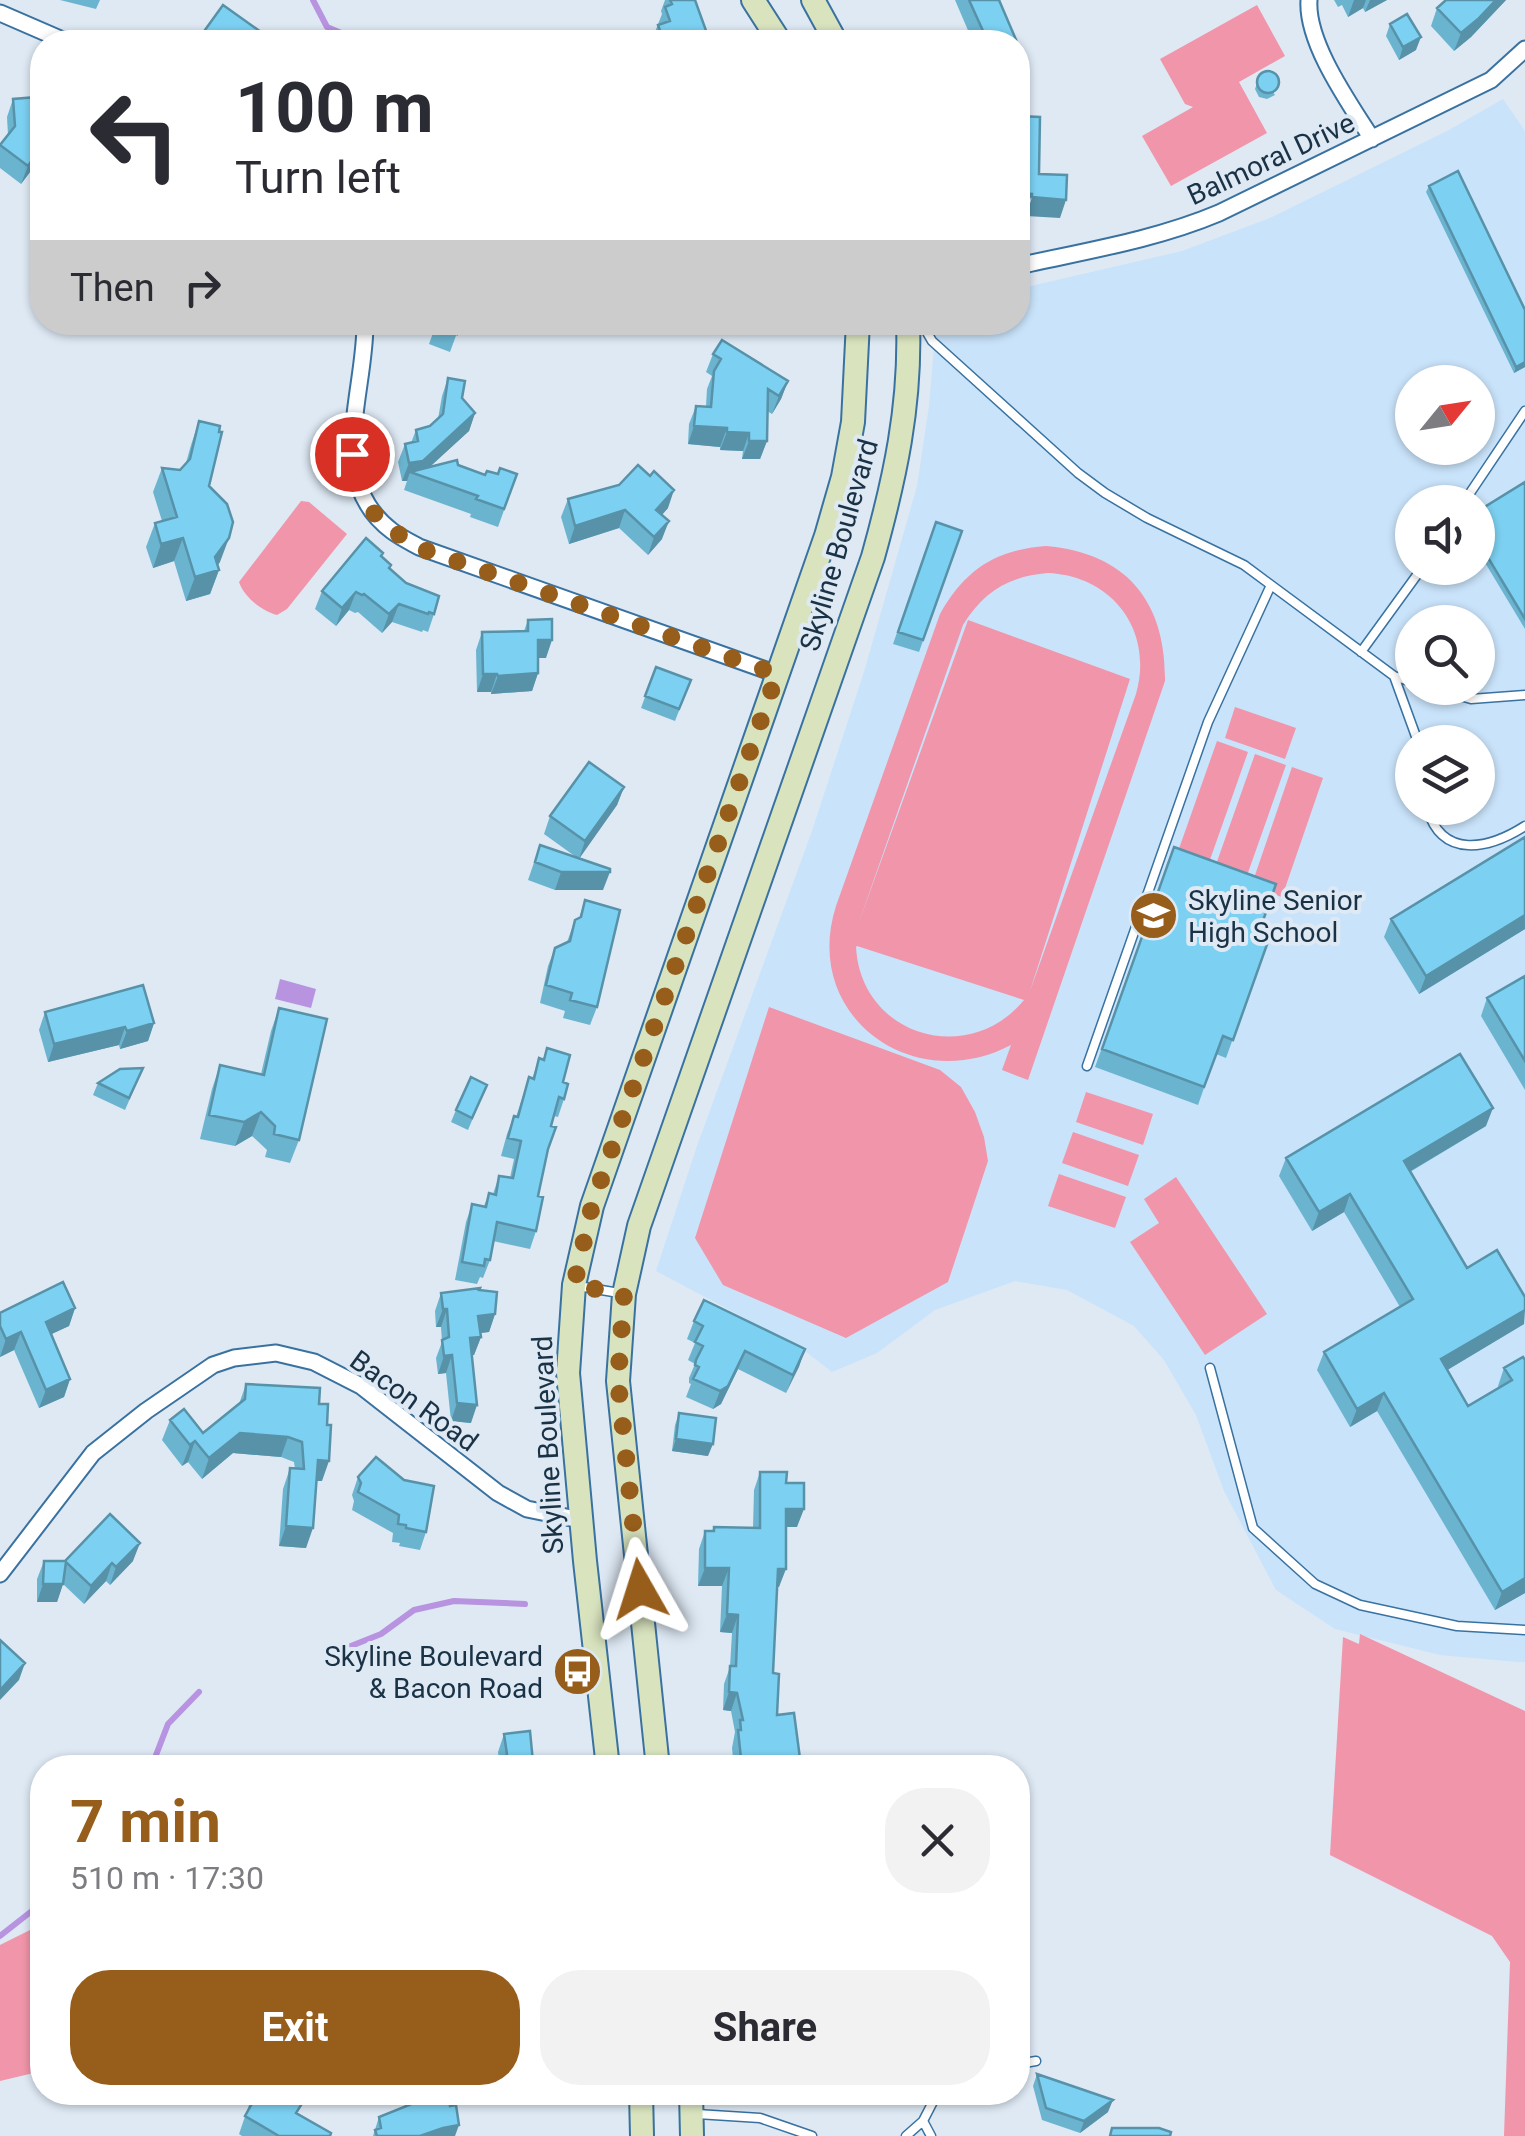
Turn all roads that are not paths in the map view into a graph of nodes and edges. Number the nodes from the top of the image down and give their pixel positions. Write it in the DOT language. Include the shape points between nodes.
graph roads {
  1 [pos="753,0"];
  2 [pos="813,0"];
  3 [pos="1310,0"];
  4 [pos="0,13"];
  5 [pos="39,30"];
  6 [pos="772,30"];
  7 [pos="829,30"];
  8 [pos="1525,48"];
  9 [pos="1372,140"];
  10 [pos="1030,263"];
  11 [pos="364,335"];
  12 [pos="858,335"];
  13 [pos="908,335"];
  14 [pos="929,335"];
  15 [pos="1525,411"];
  16 [pos="1475,485"];
  17 [pos="1409,585"];
  18 [pos="1271,586"];
  19 [pos="1360,652"];
  20 [pos="777,674"];
  21 [pos="1394,676"];
  22 [pos="1525,695"];
  23 [pos="1495,697"];
  24 [pos="1412,725"];
  25 [pos="1436,825"];
  26 [pos="1525,826"];
  27 [pos="1087,1066"];
  28 [pos="574,1285"];
  29 [pos="624,1294"];
  30 [pos="1210,1368"];
  31 [pos="581,1520"];
  32 [pos="0,1574"];
  33 [pos="1525,1630"];
  34 [pos="607,1755"];
  35 [pos="657,1755"];
  36 [pos="1036,2061"];
  37 [pos="1030,2062"];
  38 [pos="641,2105"];
  39 [pos="931,2105"];
  40 [pos="692,2114"];
  41 [pos="923,2121"];
  42 [pos="642,2136"];
  43 [pos="812,2136"];
  44 [pos="906,2136"];
  45 [pos="931,2136"];
  1 -- 6 [label="main road"];
  2 -- 7 [label="main road"];
  3 -- 9 [label="street" via="1308,13 1325,62"];
  4 -- 5 [label="street"];
  8 -- 9 [label="street, Balmoral Drive" via="1491,80"];
  9 -- 10 [label="street, Balmoral Drive" via="1188,226"];
  11 -- 20 [label="street" via="352,454 358,486 390,530 419,548"];
  12 -- 20 [label="main road, Skyline Boulevard" via="843,477"];
  13 -- 29 [label="main road, Skyline Boulevard" via="904,428 872,557 638,1226"];
  14 -- 18 [label="lane" via="1105,493 1244,565"];
  15 -- 16 [label="lane"];
  17 -- 19 [label="lane"];
  18 -- 19 [label="lane"];
  18 -- 27 [label="lane" via="1208,722"];
  19 -- 21 [label="lane"];
  20 -- 28 [label="main road, Skyline Boulevard" via="592,1206"];
  21 -- 24 [label="lane"];
  22 -- 23 [label="lane"];
  25 -- 26 [label="lane" via="1449,840 1465,845 1491,844"];
  28 -- 29 [label="lane"];
  28 -- 31 [label="main road, Skyline Boulevard" via="568,1373"];
  29 -- 35 [label="main road, Skyline Boulevard" via="618,1381"];
  30 -- 33 [label="lane" via="1253,1528 1315,1584 1360,1605 1457,1626"];
  31 -- 32 [label="street, Bacon Road" via="512,1501 361,1386 314,1362 276,1353 212,1365 119,1432 92,1454"];
  31 -- 34 [label="main road, Skyline Boulevard"];
  36 -- 37 [label="lane"];
  38 -- 42 [label="main road"];
  39 -- 41 [label="lane"];
  40 -- 43 [label="lane" via="760,2118"];
  41 -- 44 [label="lane"];
  41 -- 45 [label="lane"];
}
